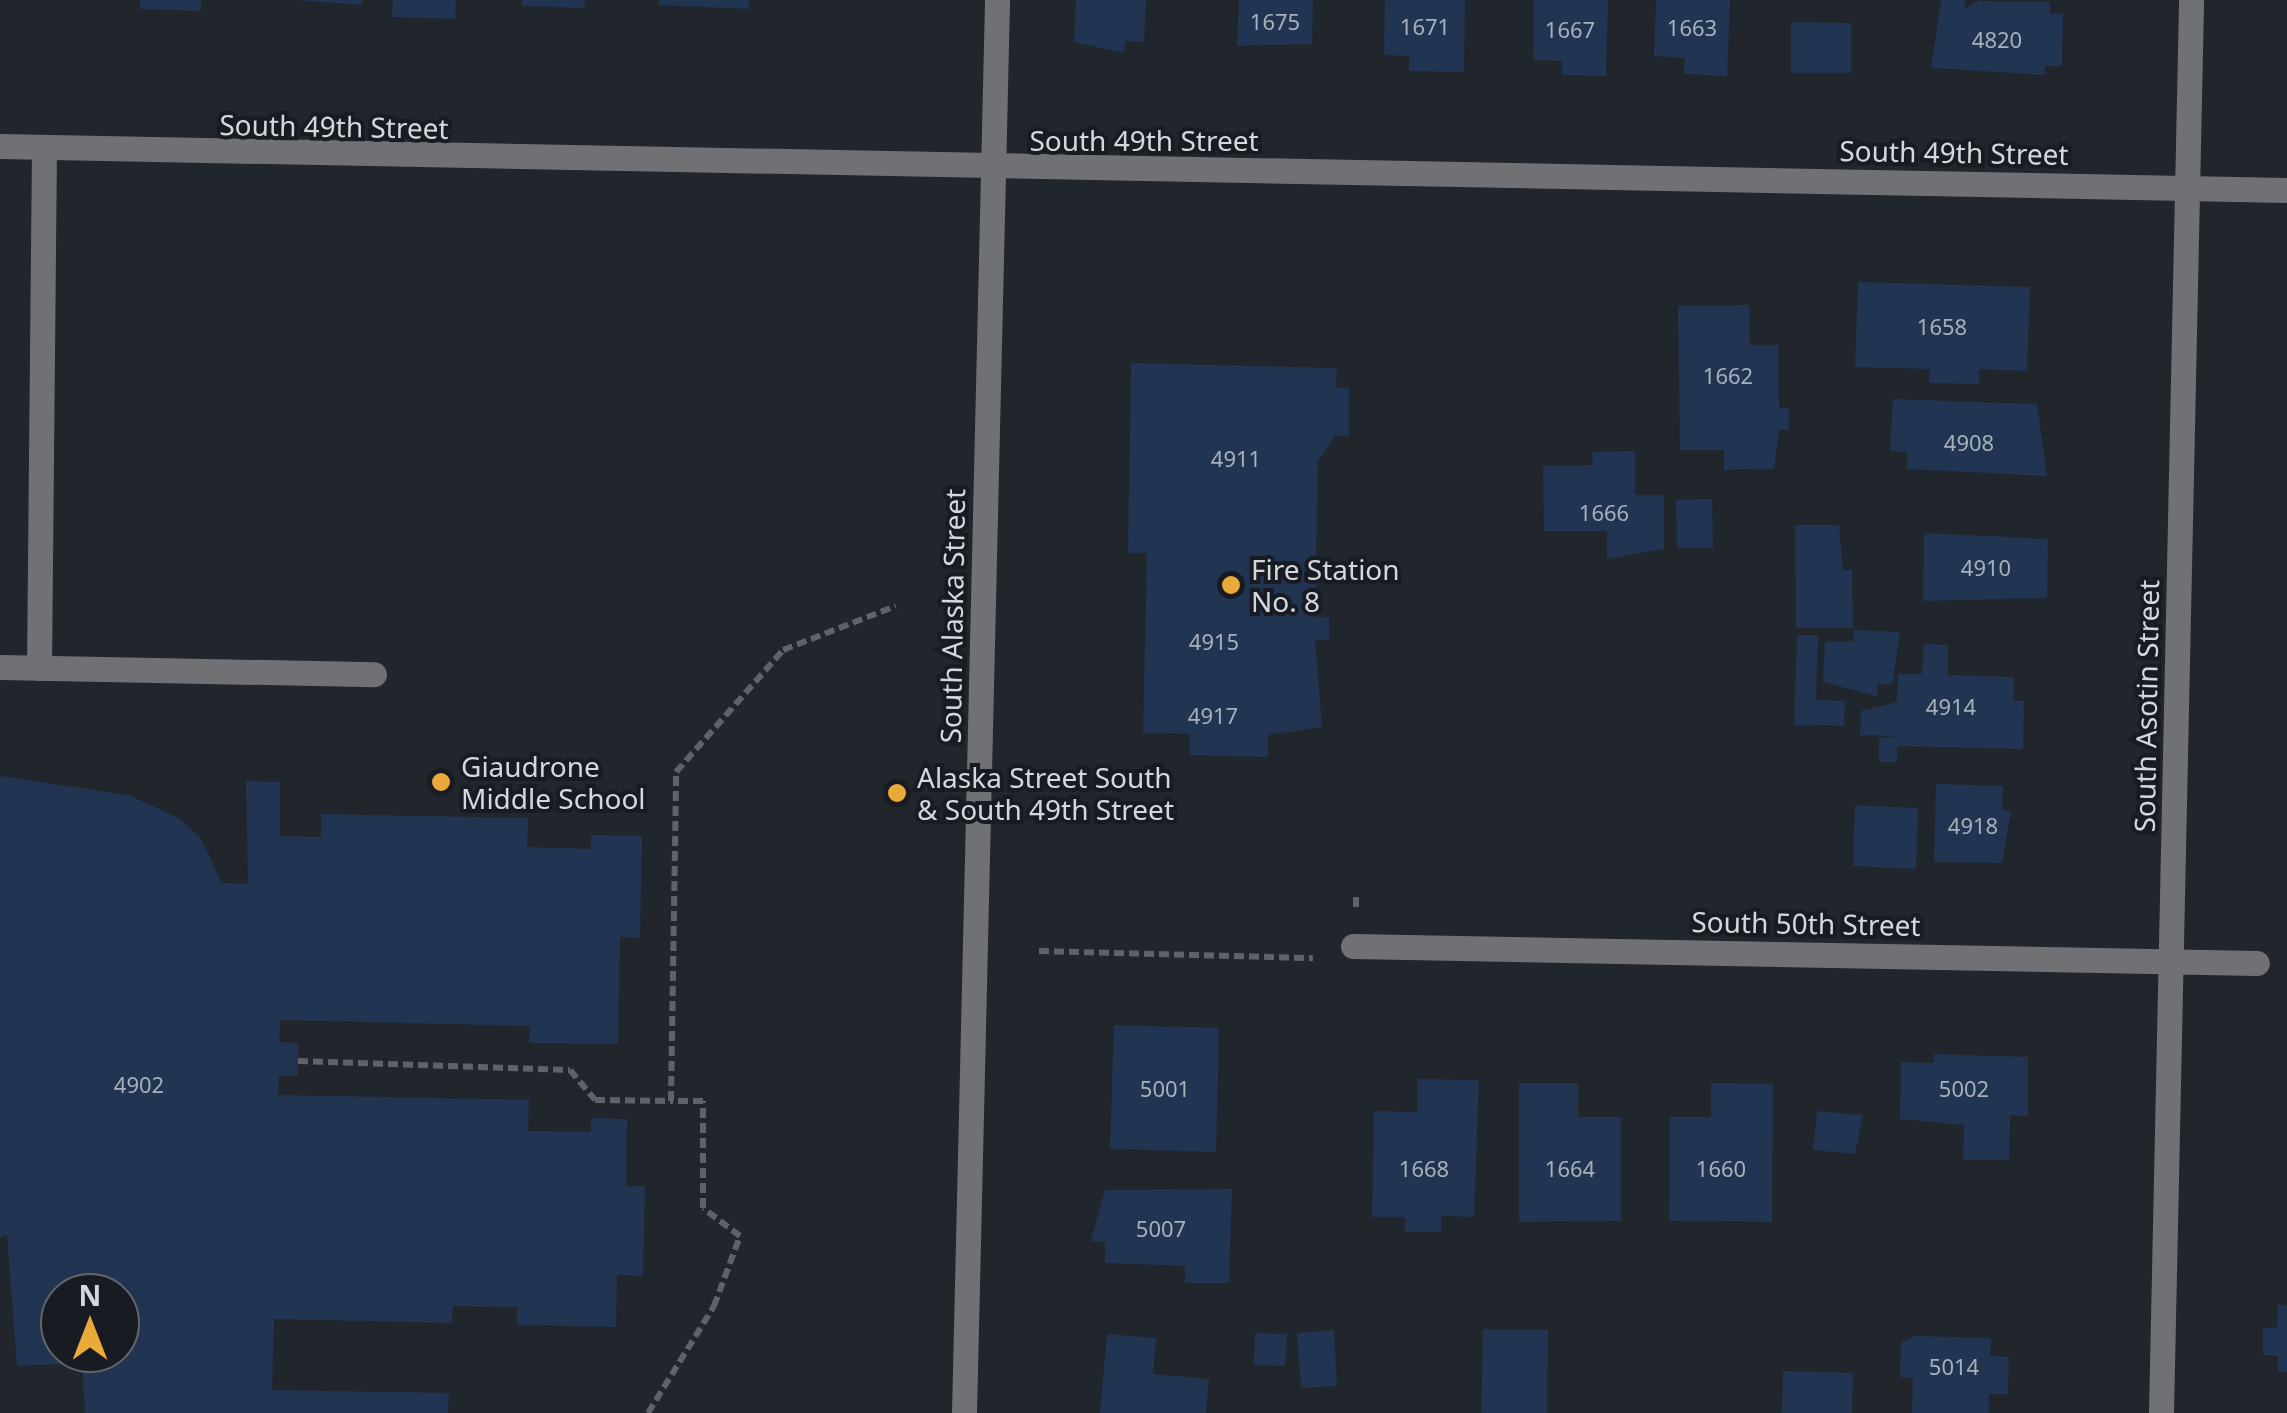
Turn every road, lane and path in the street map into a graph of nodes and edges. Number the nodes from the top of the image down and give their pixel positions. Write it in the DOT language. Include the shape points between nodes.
graph roads {
  1 [pos="996,0"];
  2 [pos="2191,0"];
  3 [pos="0,146"];
  4 [pos="44,148"];
  5 [pos="991,170"];
  6 [pos="2188,188"];
  7 [pos="2287,190"];
  8 [pos="896,606"];
  9 [pos="0,667"];
  10 [pos="38,668"];
  11 [pos="374,674"];
  12 [pos="1353,946"];
  13 [pos="1040,951"];
  14 [pos="2170,959"];
  15 [pos="2257,964"];
  16 [pos="298,1061"];
  17 [pos="670,1101"];
  18 [pos="648,1413"];
  19 [pos="964,1413"];
  20 [pos="2161,1413"];
  1 -- 5 [label="street, South Alaska Street"];
  2 -- 6 [label="street, South Asotin Street"];
  3 -- 4 [label="street, South 49th Street"];
  4 -- 5 [label="street, South 49th Street"];
  4 -- 10 [label="street"];
  5 -- 6 [label="street, South 49th Street"];
  5 -- 19 [label="street, South Alaska Street"];
  6 -- 7 [label="street, South 49th Street"];
  6 -- 14 [label="street, South Asotin Street"];
  8 -- 17 [label="path" via="783,650 676,772"];
  9 -- 10 [label="street"];
  10 -- 11 [label="street"];
  12 -- 13 [label="path" via="1330,959"];
  12 -- 14 [label="street, South 50th Street"];
  14 -- 15 [label="street, South 50th Street"];
  14 -- 20 [label="street, South Asotin Street"];
  16 -- 17 [label="path" via="570,1070 595,1100"];
  17 -- 18 [label="path" via="704,1101 704,1208 740,1236 714,1306"];
}
